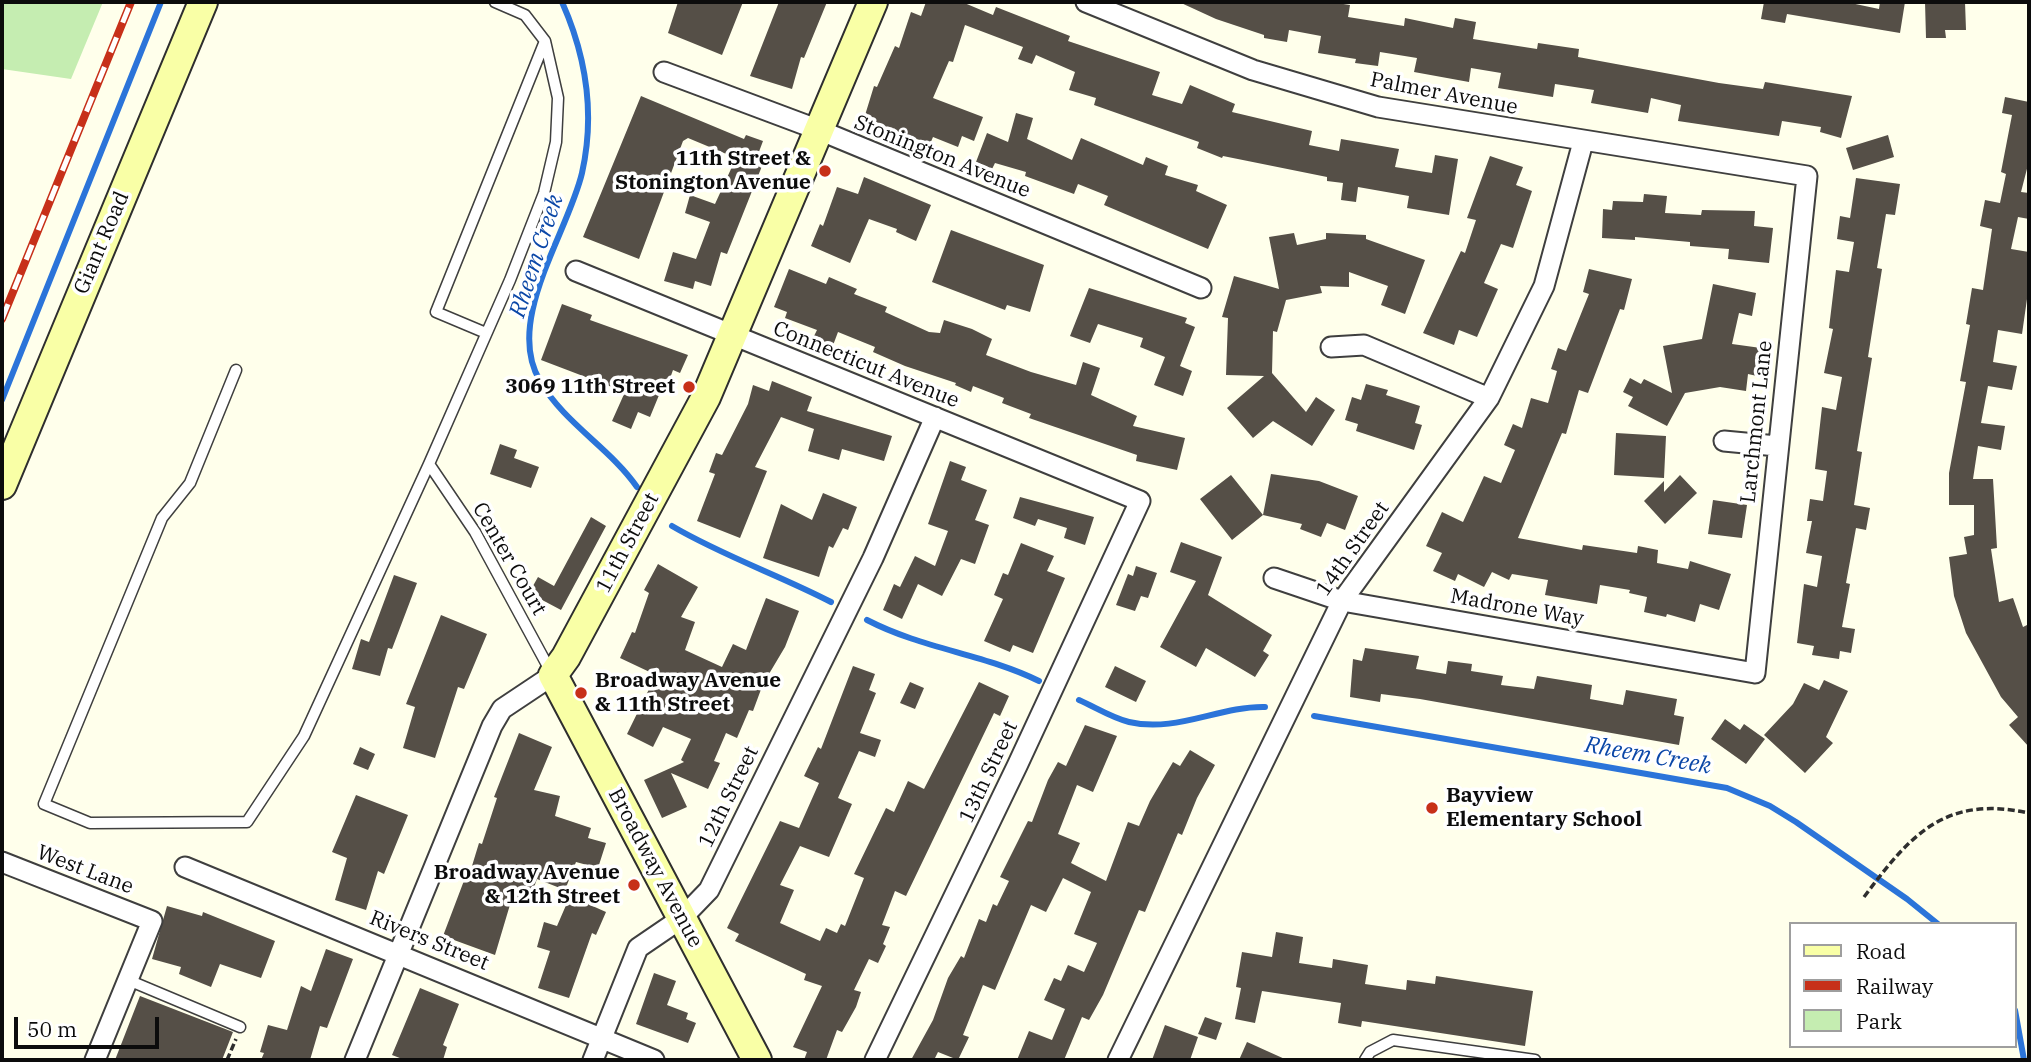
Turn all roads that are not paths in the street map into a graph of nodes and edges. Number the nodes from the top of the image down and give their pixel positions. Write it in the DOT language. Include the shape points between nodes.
graph roads {
  1 [pos="203,2"];
  2 [pos="495,2"];
  3 [pos="873,2"];
  4 [pos="1086,2"];
  5 [pos="545,41"];
  6 [pos="664,72"];
  7 [pos="819,130"];
  8 [pos="1583,142"];
  9 [pos="1807,176"];
  10 [pos="576,271"];
  11 [pos="1201,288"];
  12 [pos="486,333"];
  13 [pos="733,335"];
  14 [pos="1331,347"];
  15 [pos="236,370"];
  16 [pos="1489,398"];
  17 [pos="935,417"];
  18 [pos="1724,441"];
  19 [pos="1777,446"];
  20 [pos="429,464"];
  21 [pos="2,485"];
  22 [pos="1139,501"];
  23 [pos="1274,578"];
  24 [pos="1342,601"];
  25 [pos="1755,673"];
  26 [pos="553,675"];
  27 [pos="2,862"];
  28 [pos="185,867"];
  29 [pos="682,918"];
  30 [pos="399,954"];
  31 [pos="128,980"];
  32 [pos="240,1027"];
  33 [pos="603,1037"];
  34 [pos="95,1060"];
  35 [pos="355,1060"];
  36 [pos="593,1060"];
  37 [pos="654,1060"];
  38 [pos="757,1060"];
  39 [pos="875,1060"];
  40 [pos="1118,1060"];
  41 [pos="1365,1060"];
  42 [pos="1535,1060"];
  1 -- 21 [label="street, Giant Road"];
  2 -- 5 [label="lane" via="525,15"];
  3 -- 7 [label="street, 11th Street"];
  4 -- 8 [label="street, Palmer Avenue" via="1252,70 1378,107"];
  5 -- 12 [label="lane" via="558,98 556,142 544,193"];
  5 -- 12 [label="lane" via="436,312"];
  6 -- 7 [label="street, Stonington Avenue"];
  7 -- 11 [label="street, Stonington Avenue"];
  7 -- 13 [label="street, 11th Street"];
  8 -- 9 [label="street, Palmer Avenue"];
  8 -- 16 [label="street, 14th Street" via="1544,286"];
  9 -- 19 [label="street, Larchmont Lane"];
  10 -- 13 [label="street, Connecticut Avenue"];
  12 -- 20 [label="lane"];
  13 -- 17 [label="street, Connecticut Avenue"];
  13 -- 26 [label="street, 11th Street" via="706,397"];
  14 -- 16 [label="street" via="1364,345"];
  15 -- 20 [label="lane" via="190,483 162,518 44,804 90,823 247,822 304,736"];
  16 -- 24 [label="street, 14th Street"];
  17 -- 22 [label="street, Connecticut Avenue"];
  17 -- 29 [label="street, 12th Street" via="873,558 709,890"];
  18 -- 19 [label="street"];
  19 -- 25 [label="street, Larchmont Lane"];
  20 -- 26 [label="lane, Center Court" via="475,532"];
  22 -- 39 [label="street, 13th Street"];
  23 -- 24 [label="street, Madrone Way"];
  24 -- 25 [label="street, Madrone Way"];
  24 -- 40 [label="street, 14th Street"];
  26 -- 29 [label="street, Broadway Avenue"];
  26 -- 30 [label="street, 11th Street" via="502,709 492,726"];
  27 -- 31 [label="street, West Lane" via="152,921"];
  28 -- 30 [label="street, Rivers Street"];
  29 -- 33 [label="street, 12th Street" via="638,948"];
  29 -- 38 [label="street, Broadway Avenue"];
  30 -- 33 [label="street, Rivers Street"];
  30 -- 35 [label="street, 11th Street"];
  31 -- 32 [label="lane"];
  31 -- 34 [label="street"];
  33 -- 36 [label="street, 12th Street"];
  33 -- 37 [label="street, Rivers Street"];
  41 -- 42 [label="lane" via="1370,1052 1393,1040"];
}
